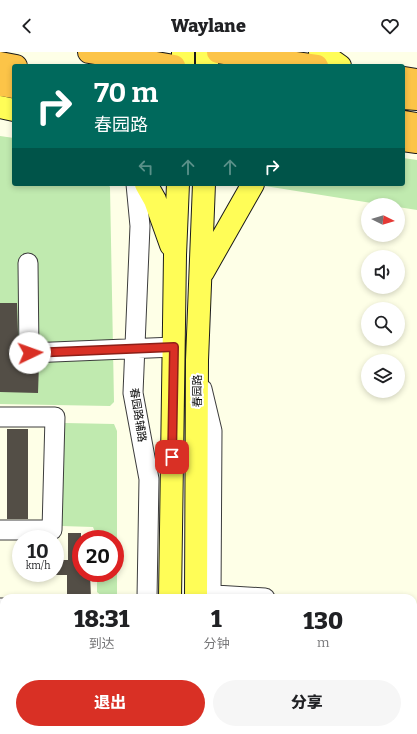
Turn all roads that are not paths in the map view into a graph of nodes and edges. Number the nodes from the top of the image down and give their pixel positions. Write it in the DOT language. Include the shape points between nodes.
graph roads {
  1 [pos="89,52"];
  2 [pos="183,52"];
  3 [pos="207,52"];
  4 [pos="218,52"];
  5 [pos="320,52"];
  6 [pos="0,63"];
  7 [pos="162,64"];
  8 [pos="183,64"];
  9 [pos="207,64"];
  10 [pos="303,64"];
  11 [pos="337,64"];
  12 [pos="12,65"];
  13 [pos="405,78"];
  14 [pos="417,80"];
  15 [pos="0,85"];
  16 [pos="12,87"];
  17 [pos="405,98"];
  18 [pos="417,99"];
  19 [pos="0,107"];
  20 [pos="12,110"];
  21 [pos="405,122"];
  22 [pos="417,124"];
  23 [pos="405,140"];
  24 [pos="417,142"];
  25 [pos="136,186"];
  26 [pos="147,186"];
  27 [pos="178,186"];
  28 [pos="204,186"];
  29 [pos="252,186"];
  30 [pos="175,255"];
  31 [pos="28,263"];
  32 [pos="201,275"];
  33 [pos="135,347"];
  34 [pos="174,347"];
  35 [pos="0,418"];
  36 [pos="0,530"];
  37 [pos="147,594"];
  38 [pos="170,594"];
  39 [pos="203,594"];
  1 -- 7 [label="highway"];
  2 -- 8 [label="main road"];
  3 -- 9 [label="main road"];
  4 -- 10 [label="highway"];
  5 -- 11 [label="main road"];
  6 -- 12 [label="highway"];
  13 -- 14 [label="highway"];
  15 -- 16 [label="highway"];
  17 -- 18 [label="highway"];
  19 -- 20 [label="main road"];
  21 -- 22 [label="highway"];
  23 -- 24 [label="highway"];
  25 -- 33 [label="street, 春园路辅路" via="140,226"];
  26 -- 30 [label="main road" via="155,200"];
  27 -- 30 [label="main road"];
  28 -- 32 [label="main road, 春园路"];
  29 -- 32 [label="main road"];
  30 -- 34 [label="main road"];
  31 -- 33 [label="street" via="30,353"];
  32 -- 39 [label="main road, 春园路" via="198,372"];
  33 -- 34 [label="street"];
  33 -- 37 [label="street, 春园路辅路" via="133,393 149,479"];
  34 -- 38 [label="main road"];
  35 -- 36 [label="street" via="55,417 52,530"];
}
